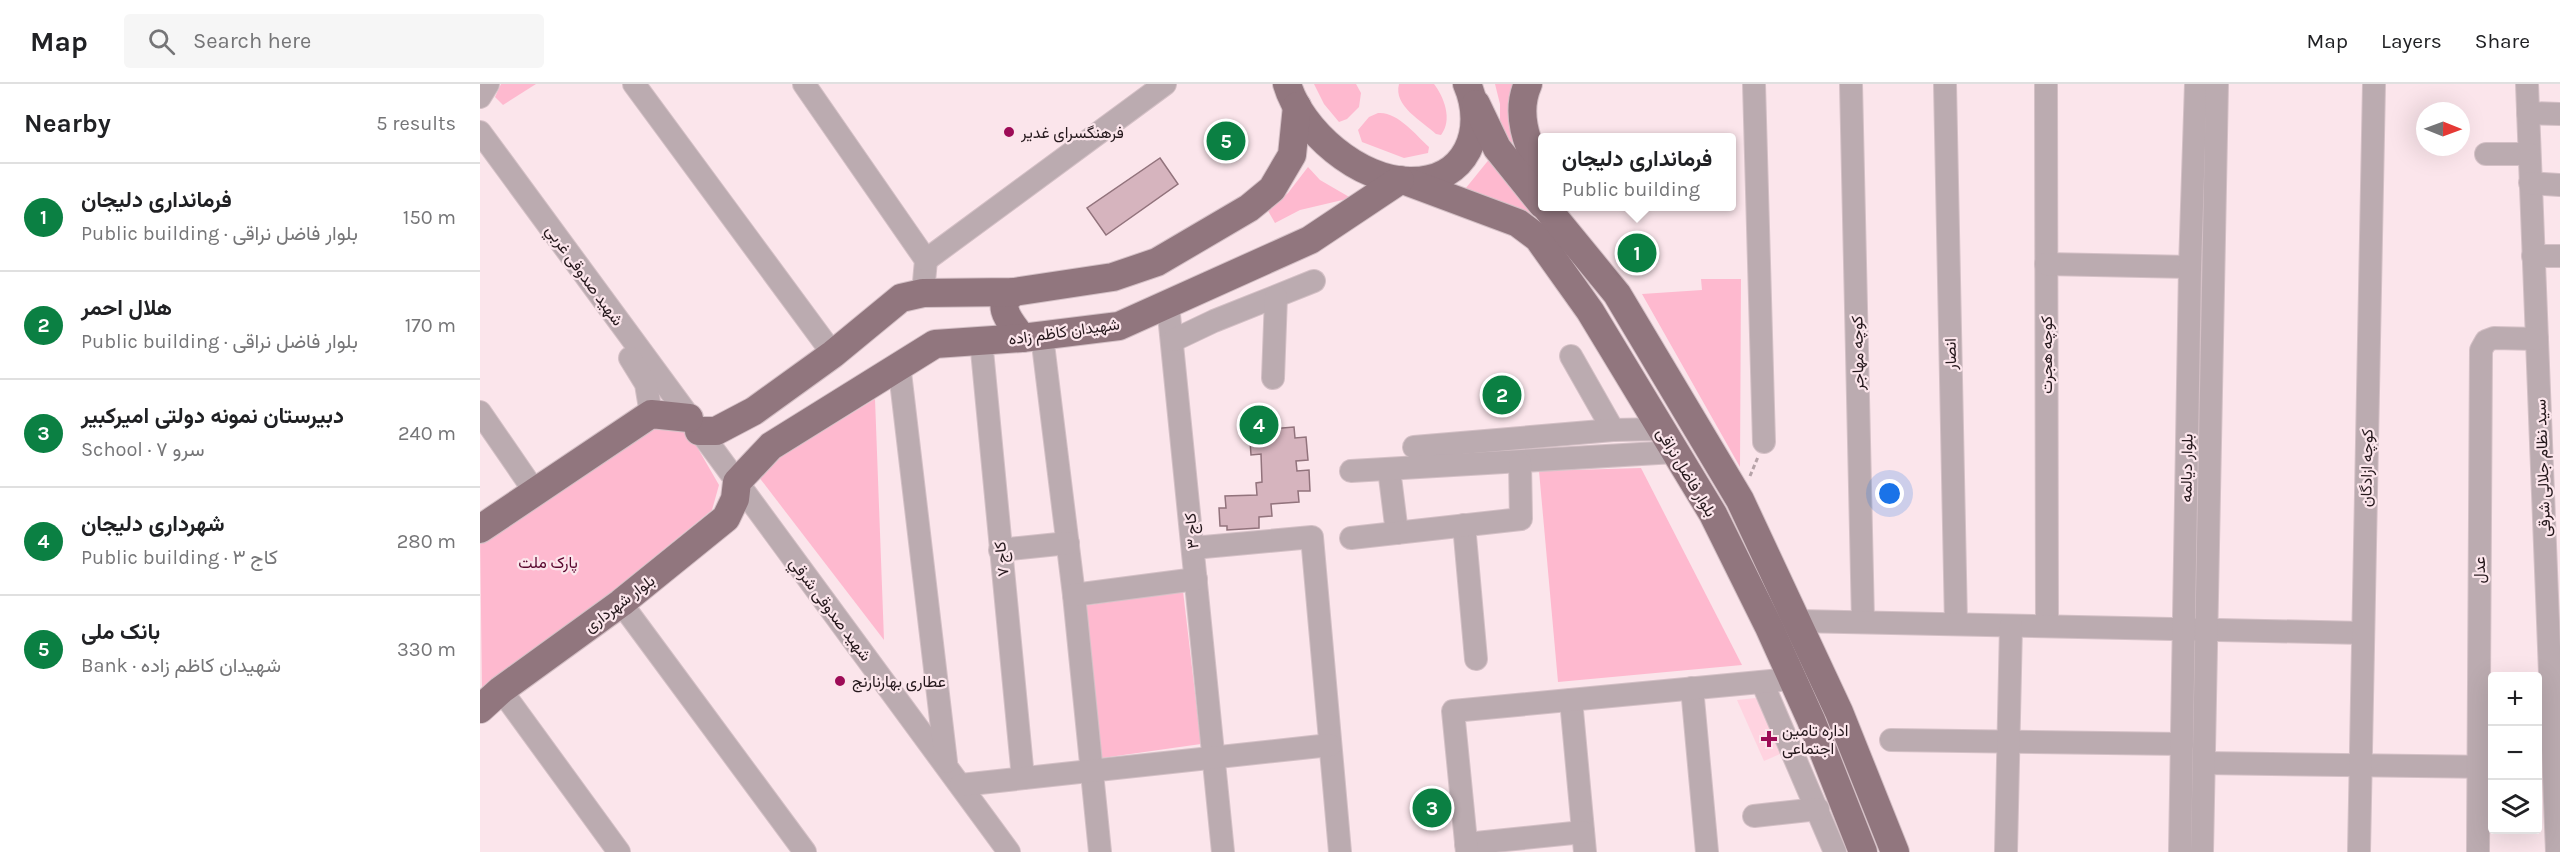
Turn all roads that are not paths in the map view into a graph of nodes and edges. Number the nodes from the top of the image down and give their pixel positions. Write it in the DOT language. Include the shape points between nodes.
graph roads {
  1 [pos="488,84"];
  2 [pos="634,84"];
  3 [pos="804,84"];
  4 [pos="1165,84"];
  5 [pos="1528,84"];
  6 [pos="1754,84"];
  7 [pos="1851,84"];
  8 [pos="1945,84"];
  9 [pos="2046,84"];
  10 [pos="2196,84"];
  11 [pos="2217,84"];
  12 [pos="2374,84"];
  13 [pos="2527,84"];
  14 [pos="1472,90"];
  15 [pos="1286,93"];
  16 [pos="480,97"];
  17 [pos="2528,113"];
  18 [pos="2560,114"];
  19 [pos="480,132"];
  20 [pos="2486,154"];
  21 [pos="2529,154"];
  22 [pos="1538,164"];
  23 [pos="1404,181"];
  24 [pos="2530,183"];
  25 [pos="2560,185"];
  26 [pos="1538,198"];
  27 [pos="1549,211"];
  28 [pos="1566,211"];
  29 [pos="2533,256"];
  30 [pos="2560,256"];
  31 [pos="926,260"];
  32 [pos="2046,264"];
  33 [pos="2190,267"];
  34 [pos="1314,281"];
  35 [pos="1014,292"];
  36 [pos="923,293"];
  37 [pos="1617,294"];
  38 [pos="1276,297"];
  39 [pos="1168,305"];
  40 [pos="628,333"];
  41 [pos="1032,337"];
  42 [pos="2537,339"];
  43 [pos="981,340"];
  44 [pos="1174,340"];
  45 [pos="833,354"];
  46 [pos="1571,356"];
  47 [pos="899,364"];
  48 [pos="1273,378"];
  49 [pos="480,412"];
  50 [pos="651,414"];
  51 [pos="694,424"];
  52 [pos="1613,430"];
  53 [pos="1668,440"];
  54 [pos="1764,441"];
  55 [pos="1414,447"];
  56 [pos="1520,463"];
  57 [pos="1389,469"];
  58 [pos="1351,471"];
  59 [pos="2551,472"];
  60 [pos="737,482"];
  61 [pos="535,492"];
  62 [pos="1464,525"];
  63 [pos="480,529"];
  64 [pos="2552,531"];
  65 [pos="1397,533"];
  66 [pos="1352,538"];
  67 [pos="1068,543"];
  68 [pos="1193,548"];
  69 [pos="1000,550"];
  70 [pos="1196,579"];
  71 [pos="1074,595"];
  72 [pos="621,603"];
  73 [pos="1797,621"];
  74 [pos="1863,621"];
  75 [pos="1956,624"];
  76 [pos="2011,626"];
  77 [pos="2047,626"];
  78 [pos="2183,630"];
  79 [pos="2206,630"];
  80 [pos="2363,633"];
  81 [pos="2554,639"];
  82 [pos="1476,659"];
  83 [pos="1792,679"];
  84 [pos="1762,682"];
  85 [pos="1692,688"];
  86 [pos="501,690"];
  87 [pos="2555,697"];
  88 [pos="1571,700"];
  89 [pos="480,709"];
  90 [pos="1891,740"];
  91 [pos="2008,741"];
  92 [pos="2182,744"];
  93 [pos="1330,745"];
  94 [pos="1214,757"];
  95 [pos="2204,763"];
  96 [pos="946,764"];
  97 [pos="2360,765"];
  98 [pos="2485,766"];
  99 [pos="2546,767"];
  100 [pos="1092,771"];
  101 [pos="1023,778"];
  102 [pos="961,785"];
  103 [pos="1818,809"];
  104 [pos="1754,816"];
  105 [pos="1852,825"];
  106 [pos="1584,842"];
  107 [pos="1466,848"];
  108 [pos="619,852"];
  109 [pos="805,852"];
  110 [pos="1009,852"];
  111 [pos="1100,852"];
  112 [pos="1223,852"];
  113 [pos="1340,852"];
  114 [pos="1707,852"];
  115 [pos="1835,852"];
  116 [pos="1845,852"];
  117 [pos="1863,852"];
  118 [pos="1895,852"];
  119 [pos="2006,852"];
  120 [pos="2180,852"];
  121 [pos="2202,852"];
  122 [pos="2359,852"];
  123 [pos="2478,852"];
  124 [pos="2557,852"];
  1 -- 16 [label="street"];
  2 -- 45 [label="street"];
  3 -- 31 [label="street"];
  4 -- 31 [label="street"];
  5 -- 22 [label="main road" via="1523,120 1530,151"];
  6 -- 54 [label="street"];
  7 -- 74 [label="street, کوچه مهاجر"];
  8 -- 75 [label="street, انصار"];
  9 -- 32 [label="street, کوچه هجرت"];
  10 -- 33 [label="street, بلوار دیالمه"];
  11 -- 79 [label="street, بلوار دیالمه"];
  12 -- 80 [label="street, کوچه ازادگان"];
  13 -- 17 [label="street, سید نظام جلالی شرقی"];
  14 -- 23 [label="main road" via="1471,146 1460,161 1430,180"];
  14 -- 26 [label="main road, بلوار فاضل نراقی" via="1497,147"];
  15 -- 23 [label="main road, بلوار فاضل نراقی" via="1323,141 1347,159 1377,174"];
  15 -- 35 [label="main road" via="1292,155 1272,189 1249,208 1135,271"];
  17 -- 18 [label="street"];
  17 -- 21 [label="street, سید نظام جلالی شرقی"];
  19 -- 40 [label="street, شهید صدوقی غربي"];
  20 -- 21 [label="street"];
  21 -- 24 [label="street, سید نظام جلالی شرقی"];
  23 -- 39 [label="main road, شهیدان کاظم زاده" via="1310,240"];
  23 -- 53 [label="main road, بلوار فاضل نراقی" via="1518,223 1538,238 1590,311"];
  24 -- 25 [label="street"];
  24 -- 29 [label="street, سید نظام جلالی شرقی"];
  27 -- 37 [label="main road, بلوار فاضل نراقی"];
  28 -- 37 [label="main road"];
  29 -- 30 [label="street"];
  29 -- 42 [label="street, سید نظام جلالی شرقی"];
  31 -- 36 [label="street"];
  32 -- 33 [label="street"];
  32 -- 77 [label="street, کوچه هجرت"];
  33 -- 78 [label="street, بلوار دیالمه"];
  34 -- 38 [label="street"];
  35 -- 36 [label="main road"];
  35 -- 41 [label="main road" via="1005,300 1004,312"];
  36 -- 45 [label="main road" via="901,298"];
  37 -- 73 [label="main road, بلوار فاضل نراقی" via="1740,500"];
  38 -- 44 [label="street"];
  38 -- 48 [label="street"];
  39 -- 41 [label="main road, شهیدان کاظم زاده" via="1119,326"];
  39 -- 44 [label="street, کاج ۳"];
  40 -- 50 [label="street" via="630,357 646,384"];
  40 -- 51 [label="street, شهید صدوقی غربي"];
  41 -- 43 [label="main road, شهیدان کاظم زاده"];
  41 -- 67 [label="street"];
  42 -- 59 [label="street, سید نظام جلالی شرقی"];
  42 -- 98 [label="street, عدل" via="2494,338 2486,341 2481,350"];
  43 -- 47 [label="main road, شهیدان کاظم زاده" via="935,344"];
  43 -- 69 [label="street, کاج ۷"];
  44 -- 68 [label="street, کاج ۳"];
  45 -- 51 [label="main road" via="754,411 717,431"];
  46 -- 52 [label="street"];
  47 -- 60 [label="main road, شهیدان کاظم زاده" via="771,446"];
  47 -- 96 [label="street"];
  49 -- 61 [label="street"];
  50 -- 51 [label="main road"];
  50 -- 61 [label="main road"];
  51 -- 60 [label="street, شهید صدوقی غربي"];
  52 -- 53 [label="street"];
  52 -- 55 [label="street"];
  53 -- 56 [label="street"];
  53 -- 83 [label="main road, بلوار فاضل نراقی" via="1713,514"];
  56 -- 57 [label="street"];
  56 -- 62 [label="street" via="1521,519"];
  57 -- 58 [label="street"];
  57 -- 65 [label="street"];
  59 -- 64 [label="street, سید نظام جلالی شرقی"];
  60 -- 72 [label="main road, بلوار شهرداری" via="735,500 726,518"];
  60 -- 96 [label="street, شهید صدوقی شرقي"];
  61 -- 63 [label="main road"];
  62 -- 65 [label="street"];
  62 -- 82 [label="street"];
  64 -- 81 [label="street, سید نظام جلالی شرقی"];
  65 -- 66 [label="street"];
  67 -- 69 [label="street"];
  67 -- 71 [label="street"];
  68 -- 70 [label="street, کاج ۳"];
  68 -- 93 [label="street" via="1312,537"];
  69 -- 101 [label="street, کاج ۷"];
  70 -- 71 [label="street"];
  70 -- 94 [label="street, کاج ۳"];
  71 -- 100 [label="street"];
  72 -- 86 [label="main road, بلوار شهرداری"];
  72 -- 109 [label="street"];
  73 -- 74 [label="street"];
  73 -- 118 [label="main road, بلوار فاضل نراقی" via="1839,712"];
  74 -- 75 [label="street"];
  75 -- 76 [label="street"];
  76 -- 77 [label="street"];
  76 -- 91 [label="street"];
  77 -- 78 [label="street"];
  78 -- 79 [label="street"];
  78 -- 92 [label="street, بلوار دیالمه"];
  79 -- 80 [label="street"];
  79 -- 95 [label="street, بلوار دیالمه"];
  80 -- 97 [label="street, کوچه ازادگان"];
  81 -- 87 [label="street, سید نظام جلالی شرقی"];
  83 -- 84 [label="street"];
  83 -- 105 [label="main road, بلوار فاضل نراقی"];
  84 -- 85 [label="street"];
  84 -- 103 [label="street"];
  85 -- 88 [label="street"];
  85 -- 114 [label="street"];
  86 -- 89 [label="main road, بلوار شهرداری"];
  86 -- 108 [label="street"];
  87 -- 99 [label="street, سید نظام جلالی شرقی"];
  88 -- 106 [label="street"];
  88 -- 107 [label="street" via="1453,711"];
  90 -- 91 [label="street"];
  91 -- 92 [label="street"];
  91 -- 119 [label="street"];
  92 -- 120 [label="street, بلوار دیالمه"];
  93 -- 94 [label="street"];
  93 -- 113 [label="street"];
  94 -- 100 [label="street"];
  94 -- 112 [label="street, کاج ۳"];
  95 -- 97 [label="street"];
  95 -- 121 [label="street, بلوار دیالمه"];
  96 -- 102 [label="street, شهید صدوقی شرقي"];
  97 -- 98 [label="street"];
  97 -- 122 [label="street, کوچه ازادگان"];
  98 -- 123 [label="street, عدل"];
  99 -- 124 [label="street, سید نظام جلالی شرقی"];
  100 -- 101 [label="street"];
  100 -- 111 [label="street"];
  101 -- 102 [label="street"];
  102 -- 110 [label="street, شهید صدوقی شرقي"];
  103 -- 104 [label="street"];
  103 -- 115 [label="street"];
  105 -- 116 [label="street"];
  105 -- 117 [label="main road, بلوار فاضل نراقی"];
  106 -- 107 [label="street"];
}
